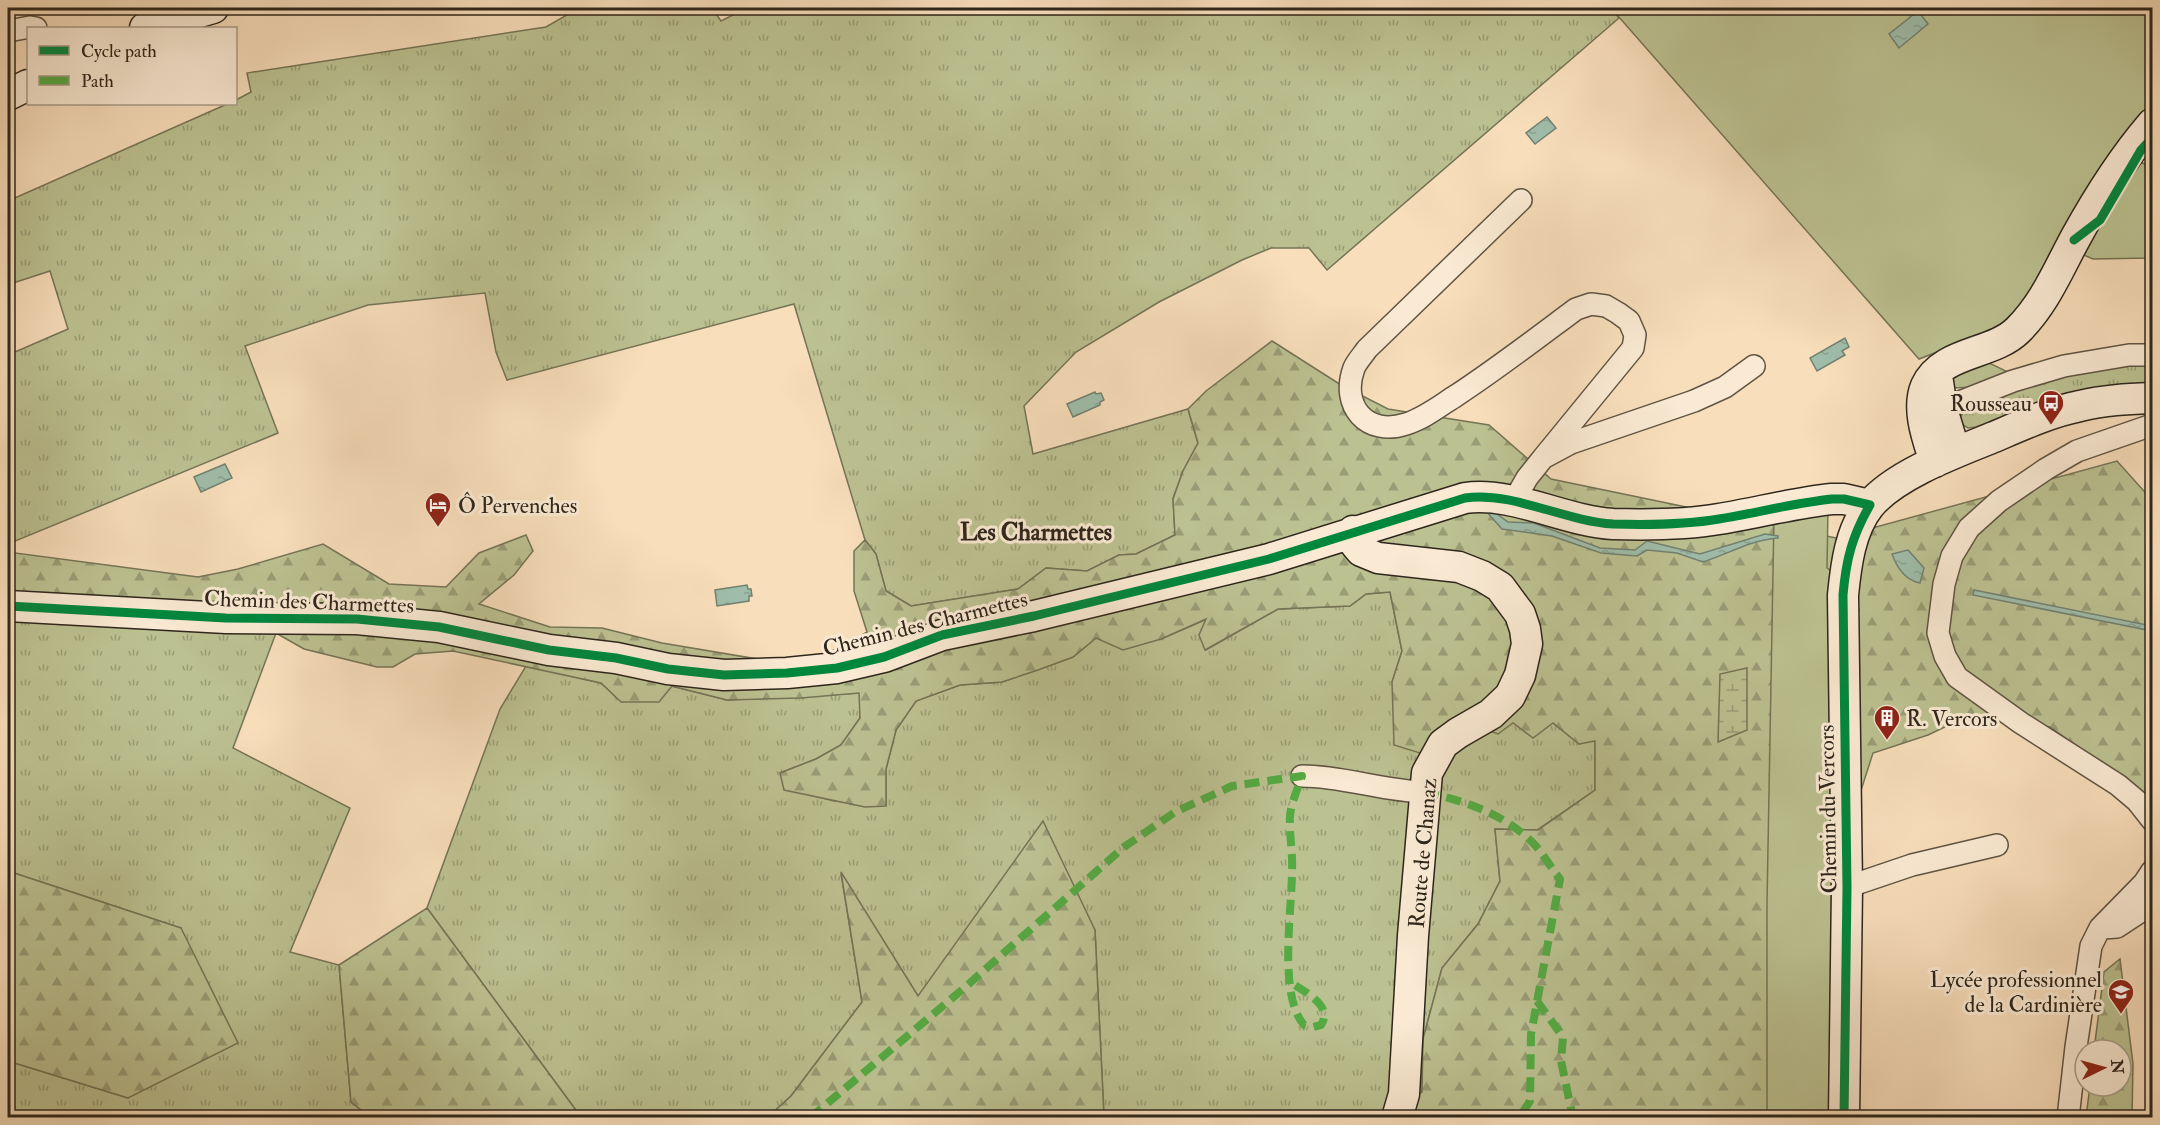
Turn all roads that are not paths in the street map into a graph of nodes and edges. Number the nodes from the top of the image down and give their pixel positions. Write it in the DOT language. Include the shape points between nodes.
graph roads {
  1 [pos="213,8"];
  2 [pos="148,27"];
  3 [pos="27,28"];
  4 [pos="8,31"];
  5 [pos="27,86"];
  6 [pos="8,95"];
  7 [pos="2152,124"];
  8 [pos="1521,200"];
  9 [pos="2152,355"];
  10 [pos="1754,366"];
  11 [pos="2152,398"];
  12 [pos="1933,414"];
  13 [pos="2152,425"];
  14 [pos="1945,457"];
  15 [pos="1543,458"];
  16 [pos="1514,501"];
  17 [pos="1870,505"];
  18 [pos="1354,538"];
  19 [pos="8,606"];
  20 [pos="1302,776"];
  21 [pos="1424,792"];
  22 [pos="2152,820"];
  23 [pos="1997,845"];
  24 [pos="2152,871"];
  25 [pos="1847,887"];
  26 [pos="2152,904"];
  27 [pos="2100,928"];
  28 [pos="1396,1118"];
  29 [pos="1844,1118"];
  30 [pos="2068,1118"];
  1 -- 2 [label="street"];
  3 -- 4 [label="street"];
  5 -- 6 [label="street"];
  7 -- 12 [label="street" via="2104,186 2051,287 2031,316 2016,333 1948,363 1926,385 1922,400"];
  8 -- 15 [label="street" via="1367,349 1354,366 1352,391 1362,419 1389,428 1407,424 1470,386 1576,309 1591,304 1606,306 1629,321 1635,335 1633,348"];
  9 -- 12 [label="street" via="2064,366 2013,381"];
  10 -- 15 [label="street" via="1725,387 1694,401 1571,443"];
  11 -- 14 [label="street" via="2102,402 2060,411"];
  12 -- 14 [label="street" via="1925,433"];
  13 -- 22 [label="street" via="2077,452 2046,469 1999,501 1969,528 1952,556 1938,633 1957,677 2118,785"];
  14 -- 17 [label="street" via="1894,485"];
  15 -- 16 [label="street"];
  16 -- 17 [label="street, Chemin des Charmettes" via="1612,524 1716,519 1832,499"];
  16 -- 18 [label="street, Chemin des Charmettes" via="1479,495 1465,498"];
  17 -- 25 [label="street, Chemin du Vercors" via="1850,547 1843,595"];
  18 -- 19 [label="street, Chemin des Charmettes" via="942,635 884,657 837,668 787,673 724,675 668,669 439,627 357,620 226,618"];
  18 -- 21 [label="street, Route de Chanaz" via="1361,551 1378,558 1459,567 1482,576 1500,587 1520,614 1525,629 1524,661 1510,696 1491,714 1443,744 1427,773"];
  20 -- 21 [label="street"];
  21 -- 28 [label="street, Route de Chanaz" via="1404,1094"];
  23 -- 25 [label="street" via="1912,865"];
  24 -- 27 [label="street"];
  25 -- 29 [label="street, Chemin du Vercors"];
  26 -- 27 [label="street" via="2117,927"];
  27 -- 30 [label="street" via="2091,946"];
}
